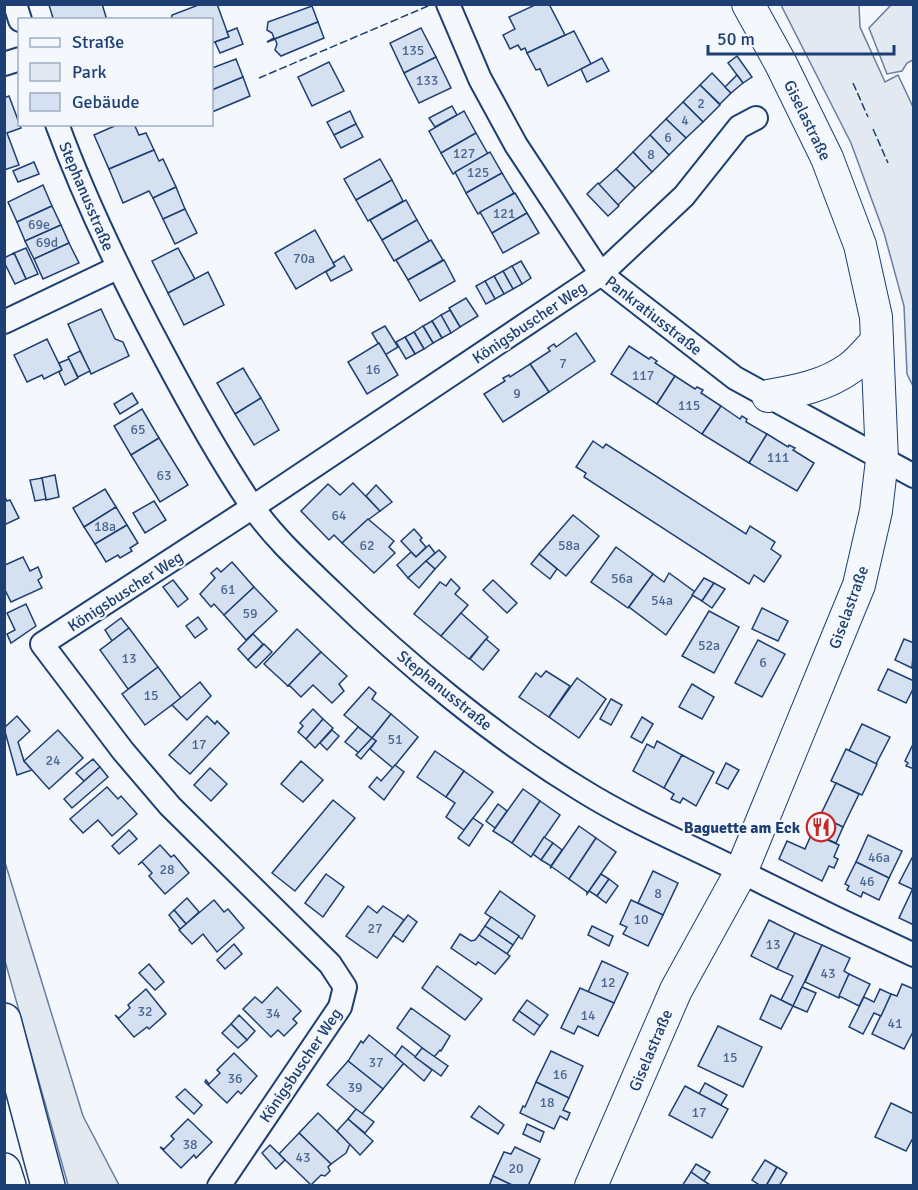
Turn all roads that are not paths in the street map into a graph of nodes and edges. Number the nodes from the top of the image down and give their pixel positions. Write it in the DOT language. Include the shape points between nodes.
graph roads {
  1 [pos="448,4"];
  2 [pos="748,4"];
  3 [pos="756,118"];
  4 [pos="58,126"];
  5 [pos="117,268"];
  6 [pos="601,274"];
  7 [pos="4,322"];
  8 [pos="877,341"];
  9 [pos="768,396"];
  10 [pos="882,460"];
  11 [pos="914,476"];
  12 [pos="253,507"];
  13 [pos="741,872"];
  14 [pos="914,956"];
  15 [pos="4,1020"];
  16 [pos="4,1170"];
  17 [pos="9,1185"];
  18 [pos="48,1185"];
  19 [pos="219,1185"];
  20 [pos="591,1185"];
  1 -- 6 [label="street, Pankratiusstraße" via="480,79 516,145"];
  2 -- 8 [label="main road, Giselastraße" via="827,158 860,245 876,317"];
  3 -- 6 [label="street, Königsbuscher Weg" via="739,127 684,196"];
  4 -- 5 [label="street, Stephanusstraße"];
  5 -- 7 [label="street, Stephanusstraße"];
  5 -- 12 [label="street, Stephanusstraße" via="169,366"];
  6 -- 9 [label="street, Pankratiusstraße" via="735,378"];
  6 -- 12 [label="street, Königsbuscher Weg"];
  8 -- 9 [label="main road" via="850,368 827,380 806,390"];
  8 -- 10 [label="main road, Giselastraße"];
  9 -- 10 [label="street, Pankratiusstraße"];
  10 -- 11 [label="street, Pankratiusstraße"];
  10 -- 13 [label="main road, Giselastraße" via="876,511 859,585"];
  12 -- 13 [label="street, Stephanusstraße" via="293,555 354,614 498,733 589,795"];
  12 -- 19 [label="street, Königsbuscher Weg" via="42,644 170,806 330,964 345,987 340,1007"];
  13 -- 14 [label="street, Stephanusstraße"];
  13 -- 20 [label="main road, Giselastraße" via="676,990"];
  15 -- 18 [label="highway"];
  16 -- 17 [label="highway"];
}
